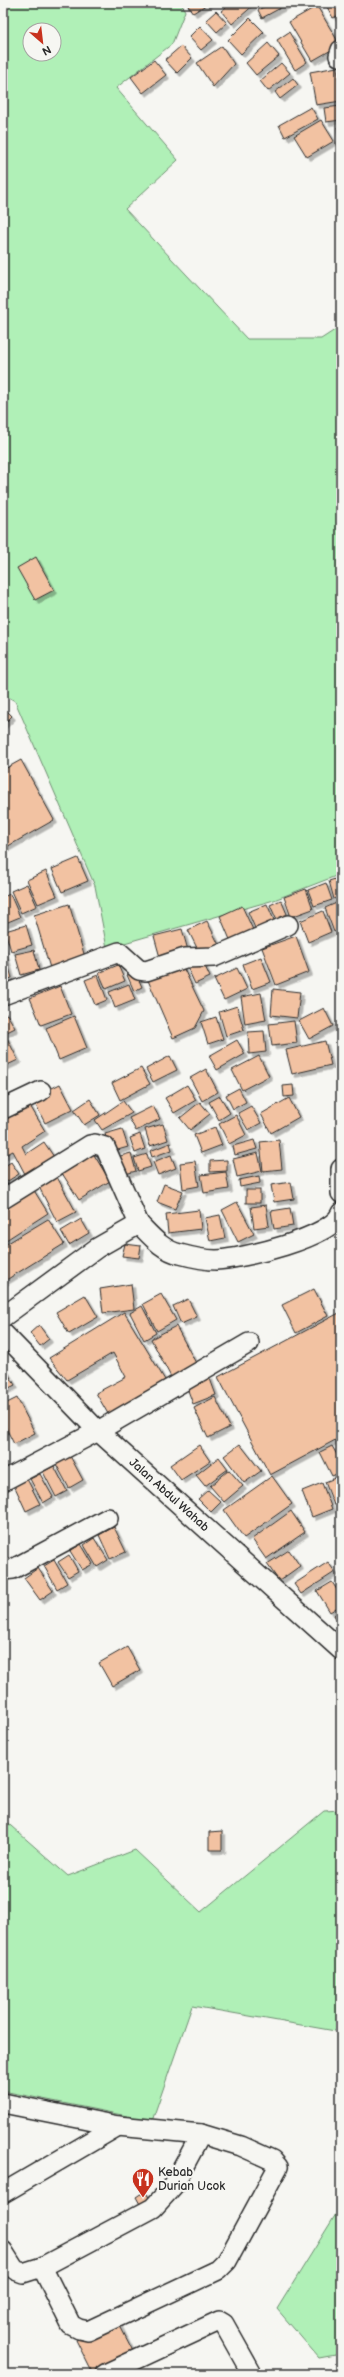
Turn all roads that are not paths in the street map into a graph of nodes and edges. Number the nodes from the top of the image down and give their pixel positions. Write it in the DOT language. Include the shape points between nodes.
graph roads {
  1 [pos="288,925"];
  2 [pos="3,995"];
  3 [pos="41,1091"];
  4 [pos="3,1109"];
  5 [pos="341,1169"];
  6 [pos="341,1193"];
  7 [pos="3,1199"];
  8 [pos="341,1213"];
  9 [pos="139,1224"];
  10 [pos="3,1317"];
  11 [pos="3,1333"];
  12 [pos="249,1343"];
  13 [pos="98,1431"];
  14 [pos="3,1482"];
  15 [pos="108,1518"];
  16 [pos="3,1570"];
  17 [pos="340,1647"];
  18 [pos="3,2103"];
  19 [pos="118,2126"];
  20 [pos="201,2134"];
  21 [pos="3,2193"];
  22 [pos="3,2251"];
  23 [pos="42,2267"];
  24 [pos="105,2374"];
  25 [pos="252,2374"];
  1 -- 2 [label="street" via="214,957 185,958 146,971 139,970 119,952"];
  3 -- 4 [label="street"];
  5 -- 6 [label="street"];
  7 -- 9 [label="street" via="90,1146 100,1145 105,1147"];
  8 -- 9 [label="street" via="331,1225 293,1243 251,1255 215,1260 165,1249"];
  9 -- 10 [label="street" via="97,1248"];
  11 -- 13 [label="street, Jalan Abdul Wahab"];
  12 -- 13 [label="street"];
  13 -- 14 [label="street"];
  13 -- 17 [label="street, Jalan Abdul Wahab"];
  15 -- 16 [label="street" via="13,1569"];
  18 -- 19 [label="street"];
  19 -- 20 [label="street"];
  19 -- 21 [label="street"];
  20 -- 23 [label="street" via="173,2186 153,2208"];
  20 -- 23 [label="street" via="242,2146 272,2160 278,2167 227,2261 218,2270 88,2331 79,2330 71,2325"];
  22 -- 23 [label="street" via="18,2272"];
  24 -- 25 [label="street" via="219,2321 224,2324"];
}
